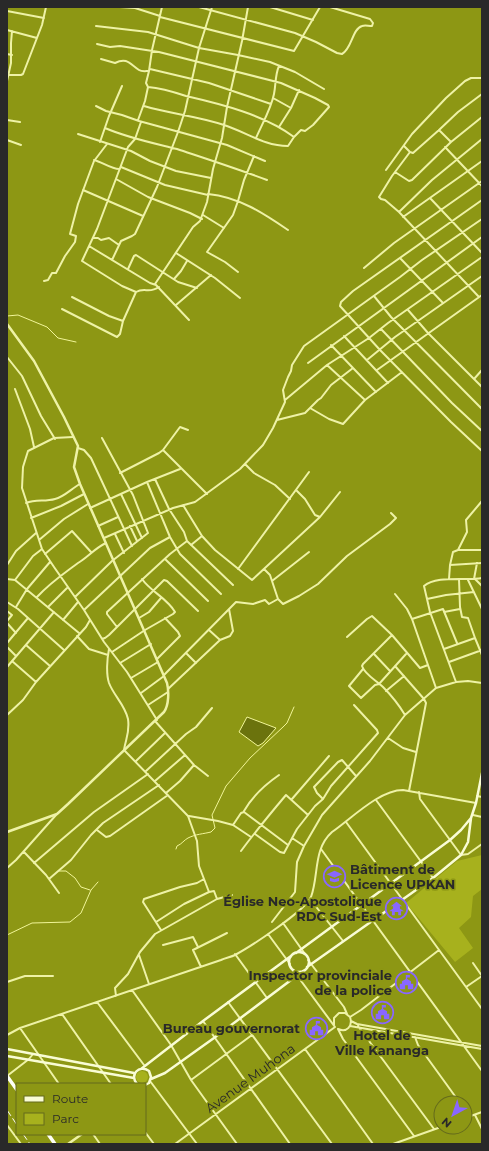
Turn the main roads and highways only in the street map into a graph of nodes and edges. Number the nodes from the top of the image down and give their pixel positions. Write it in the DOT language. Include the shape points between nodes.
graph roads {
  1 [pos="482,773"];
  2 [pos="471,818"];
  3 [pos="296,953"];
  4 [pos="292,956"];
  5 [pos="307,967"];
  6 [pos="302,971"];
  7 [pos="7,1049"];
  8 [pos="7,1056"];
  9 [pos="141,1069"];
  10 [pos="134,1073"];
  11 [pos="7,1076"];
  12 [pos="134,1078"];
  13 [pos="150,1080"];
  14 [pos="136,1083"];
  15 [pos="146,1084"];
  16 [pos="16,1089"];
  17 [pos="49,1135"];
  18 [pos="54,1144"];
  1 -- 2 [label="main road"];
  2 -- 3 [label="main road" via="450,840"];
  2 -- 5 [label="main road" via="468,842 461,855 403,900"];
  3 -- 4 [label="main road"];
  3 -- 5 [label="main road" via="305,954 308,960"];
  4 -- 6 [label="main road" via="290,964 294,970"];
  4 -- 9 [label="main road"];
  5 -- 6 [label="main road"];
  6 -- 13 [label="main road" via="180,1063"];
  7 -- 10 [label="main road"];
  8 -- 12 [label="main road"];
  9 -- 10 [label="main road"];
  9 -- 13 [label="main road" via="149,1071"];
  10 -- 12 [label="main road"];
  11 -- 16 [label="highway"];
  12 -- 14 [label="main road"];
  13 -- 15 [label="main road"];
  17 -- 18 [label="highway"];
}
